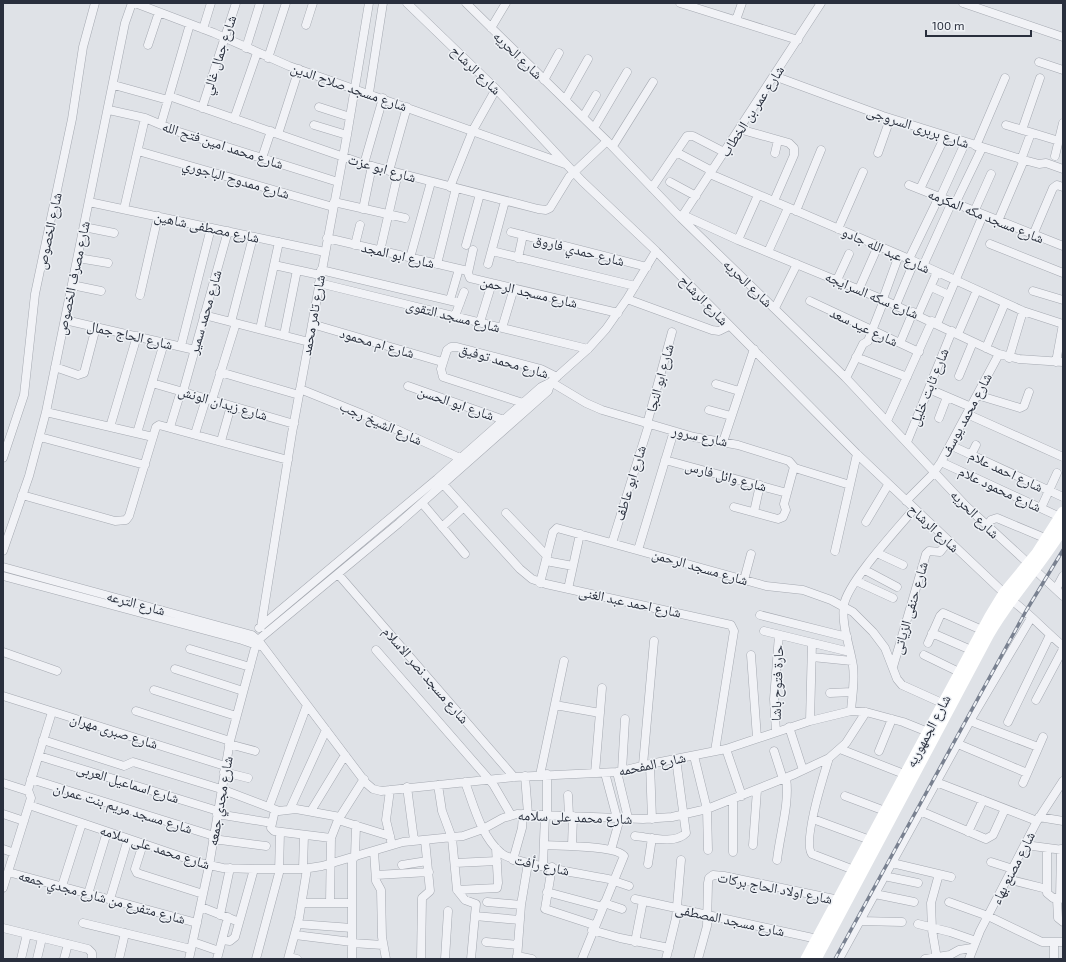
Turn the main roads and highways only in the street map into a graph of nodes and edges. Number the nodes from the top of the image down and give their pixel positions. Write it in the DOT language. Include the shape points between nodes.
graph roads {
  1 [pos="1062,519"];
  2 [pos="1032,567"];
  3 [pos="1007,596"];
  4 [pos="931,733"];
  5 [pos="821,940"];
  6 [pos="806,959"];
  7 [pos="816,959"];
  1 -- 2 [label="main road, شارع الجمهوريه"];
  1 -- 2 [label="main road, شارع الجمهوريه" via="1047,539"];
  2 -- 3 [label="main road, شارع الجمهوريه"];
  3 -- 4 [label="main road, شارع الجمهوريه" via="989,634"];
  3 -- 4 [label="main road, شارع الجمهوريه" via="982,630 942,703"];
  4 -- 5 [label="main road, شارع الجمهوريه"];
  4 -- 5 [label="main road, شارع الجمهوريه" via="904,774"];
  5 -- 6 [label="main road, شارع الجمهوريه"];
  5 -- 7 [label="main road, شارع الجمهوريه"];
}
